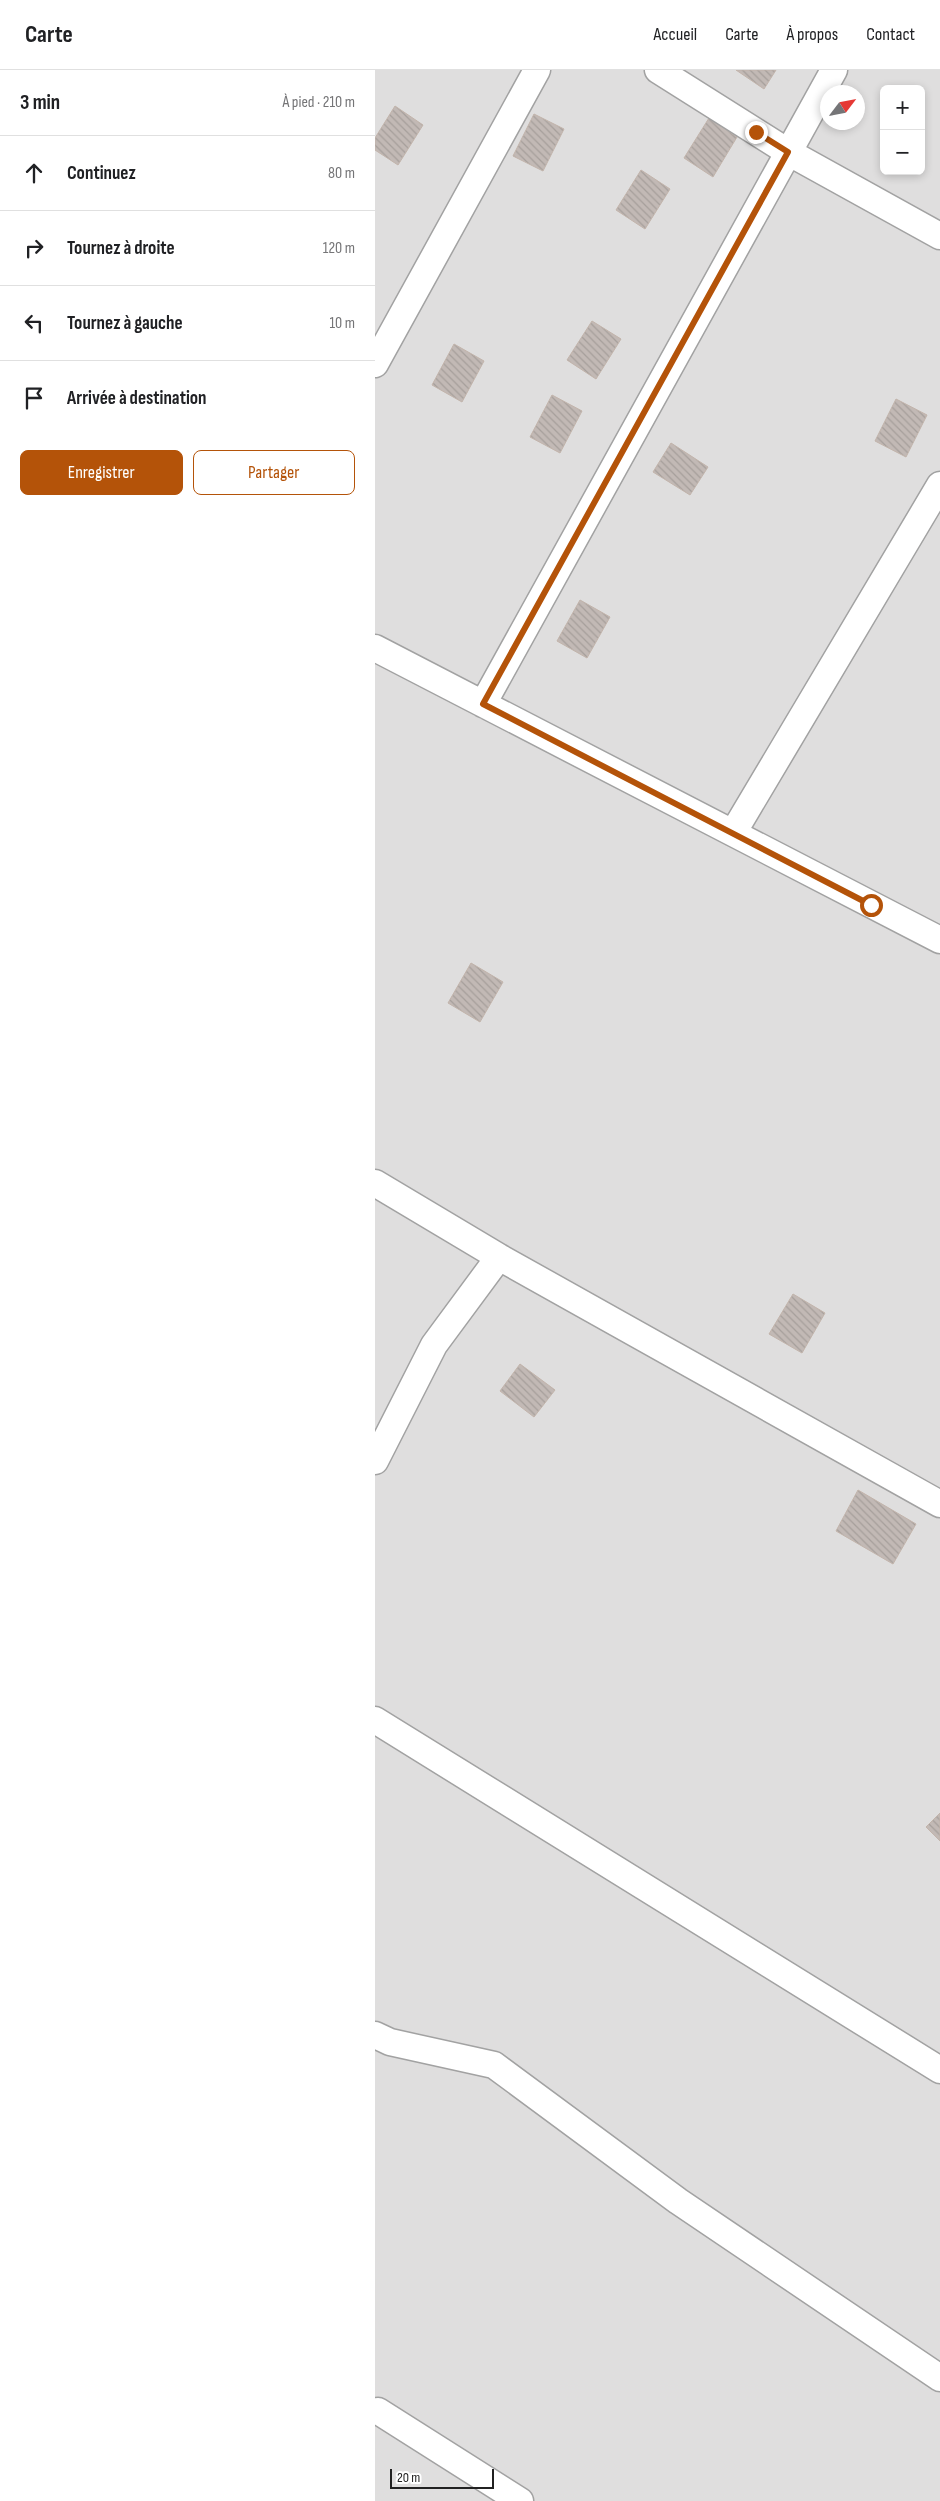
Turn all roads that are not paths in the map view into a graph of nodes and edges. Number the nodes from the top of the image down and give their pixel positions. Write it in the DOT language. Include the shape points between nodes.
graph roads {
  1 [pos="537,70"];
  2 [pos="658,70"];
  3 [pos="833,70"];
  4 [pos="788,152"];
  5 [pos="940,236"];
  6 [pos="375,364"];
  7 [pos="940,485"];
  8 [pos="375,648"];
  9 [pos="483,704"];
  10 [pos="733,833"];
  11 [pos="940,940"];
  12 [pos="375,1183"];
  13 [pos="499,1257"];
  14 [pos="375,1461"];
  15 [pos="940,1504"];
  16 [pos="375,1720"];
  17 [pos="375,2035"];
  18 [pos="940,2070"];
  19 [pos="940,2378"];
  20 [pos="378,2411"];
  21 [pos="520,2501"];
  1 -- 6 [label="street"];
  2 -- 4 [label="street"];
  3 -- 4 [label="street"];
  4 -- 5 [label="street"];
  4 -- 9 [label="street"];
  7 -- 10 [label="street"];
  8 -- 9 [label="street"];
  9 -- 10 [label="street"];
  10 -- 11 [label="street"];
  12 -- 13 [label="street"];
  13 -- 14 [label="street" via="434,1345"];
  13 -- 15 [label="street"];
  16 -- 18 [label="street"];
  17 -- 19 [label="street" via="390,2042 494,2064 678,2201"];
  20 -- 21 [label="street"];
}
